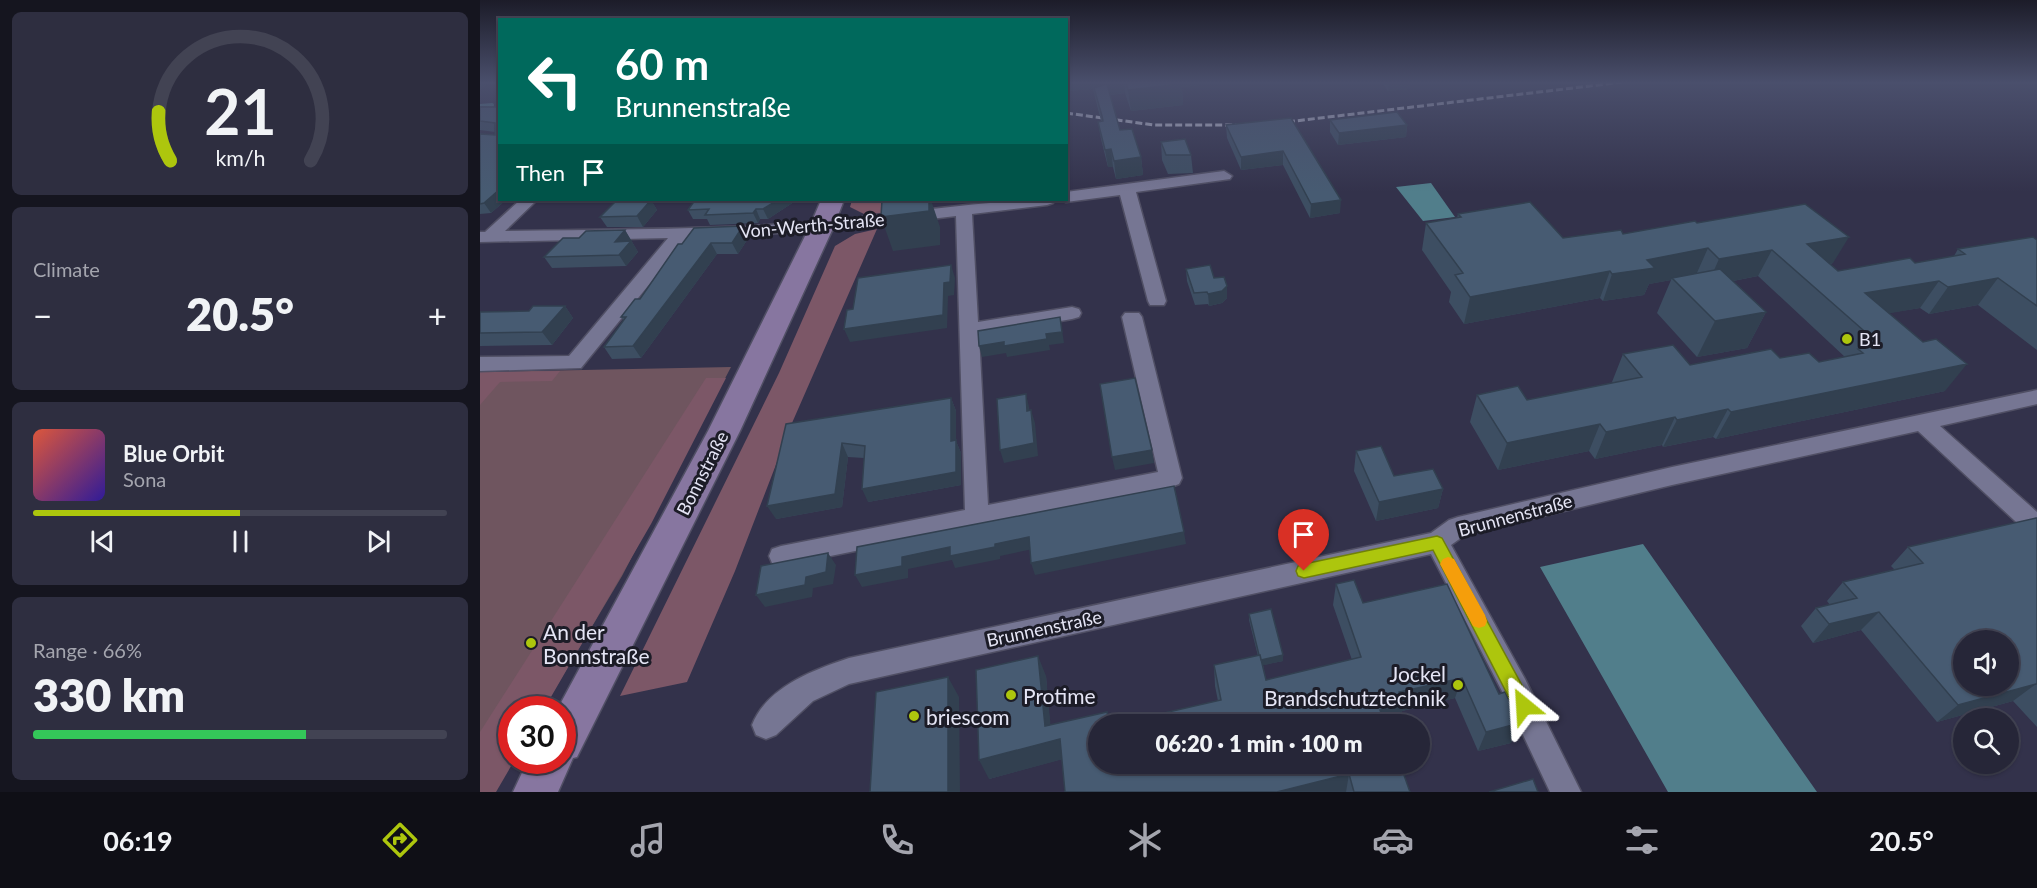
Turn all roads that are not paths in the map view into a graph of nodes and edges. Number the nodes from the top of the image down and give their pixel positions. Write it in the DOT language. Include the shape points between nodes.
graph roads {
  1 [pos="1224,176"];
  2 [pos="1127,189"];
  3 [pos="1068,197"];
  4 [pos="528,201"];
  5 [pos="832,201"];
  6 [pos="1039,201"];
  7 [pos="964,210"];
  8 [pos="822,226"];
  9 [pos="681,233"];
  10 [pos="485,237"];
  11 [pos="1157,301"];
  12 [pos="1072,314"];
  13 [pos="1132,317"];
  14 [pos="970,330"];
  15 [pos="480,364"];
  16 [pos="2037,397"];
  17 [pos="1922,422"];
  18 [pos="977,517"];
  19 [pos="2037,526"];
  20 [pos="1437,542"];
  21 [pos="781,556"];
  22 [pos="576,715"];
  23 [pos="766,726"];
  24 [pos="545,774"];
  25 [pos="535,792"];
  26 [pos="1566,792"];
  1 -- 2 [label="street"];
  2 -- 3 [label="street"];
  2 -- 11 [label="street"];
  4 -- 10 [label="street"];
  5 -- 8 [label="main road, Bonnstraße"];
  6 -- 7 [label="street, Von-Werth-Straße"];
  7 -- 8 [label="street, Von-Werth-Straße"];
  7 -- 14 [label="street"];
  8 -- 9 [label="street, Von-Werth-Straße"];
  8 -- 22 [label="main road, Bonnstraße" via="724,431"];
  9 -- 10 [label="street, Von-Werth-Straße"];
  9 -- 15 [label="street" via="574,363"];
  12 -- 14 [label="street"];
  13 -- 18 [label="street" via="1171,478"];
  14 -- 18 [label="street"];
  16 -- 17 [label="street, Brunnenstraße"];
  17 -- 19 [label="street"];
  17 -- 20 [label="street, Brunnenstraße" via="1458,527"];
  18 -- 21 [label="street"];
  20 -- 23 [label="street, Brunnenstraße" via="849,671 817,681 795,695"];
  20 -- 26 [label="street"];
  24 -- 25 [label="main road"];
}
